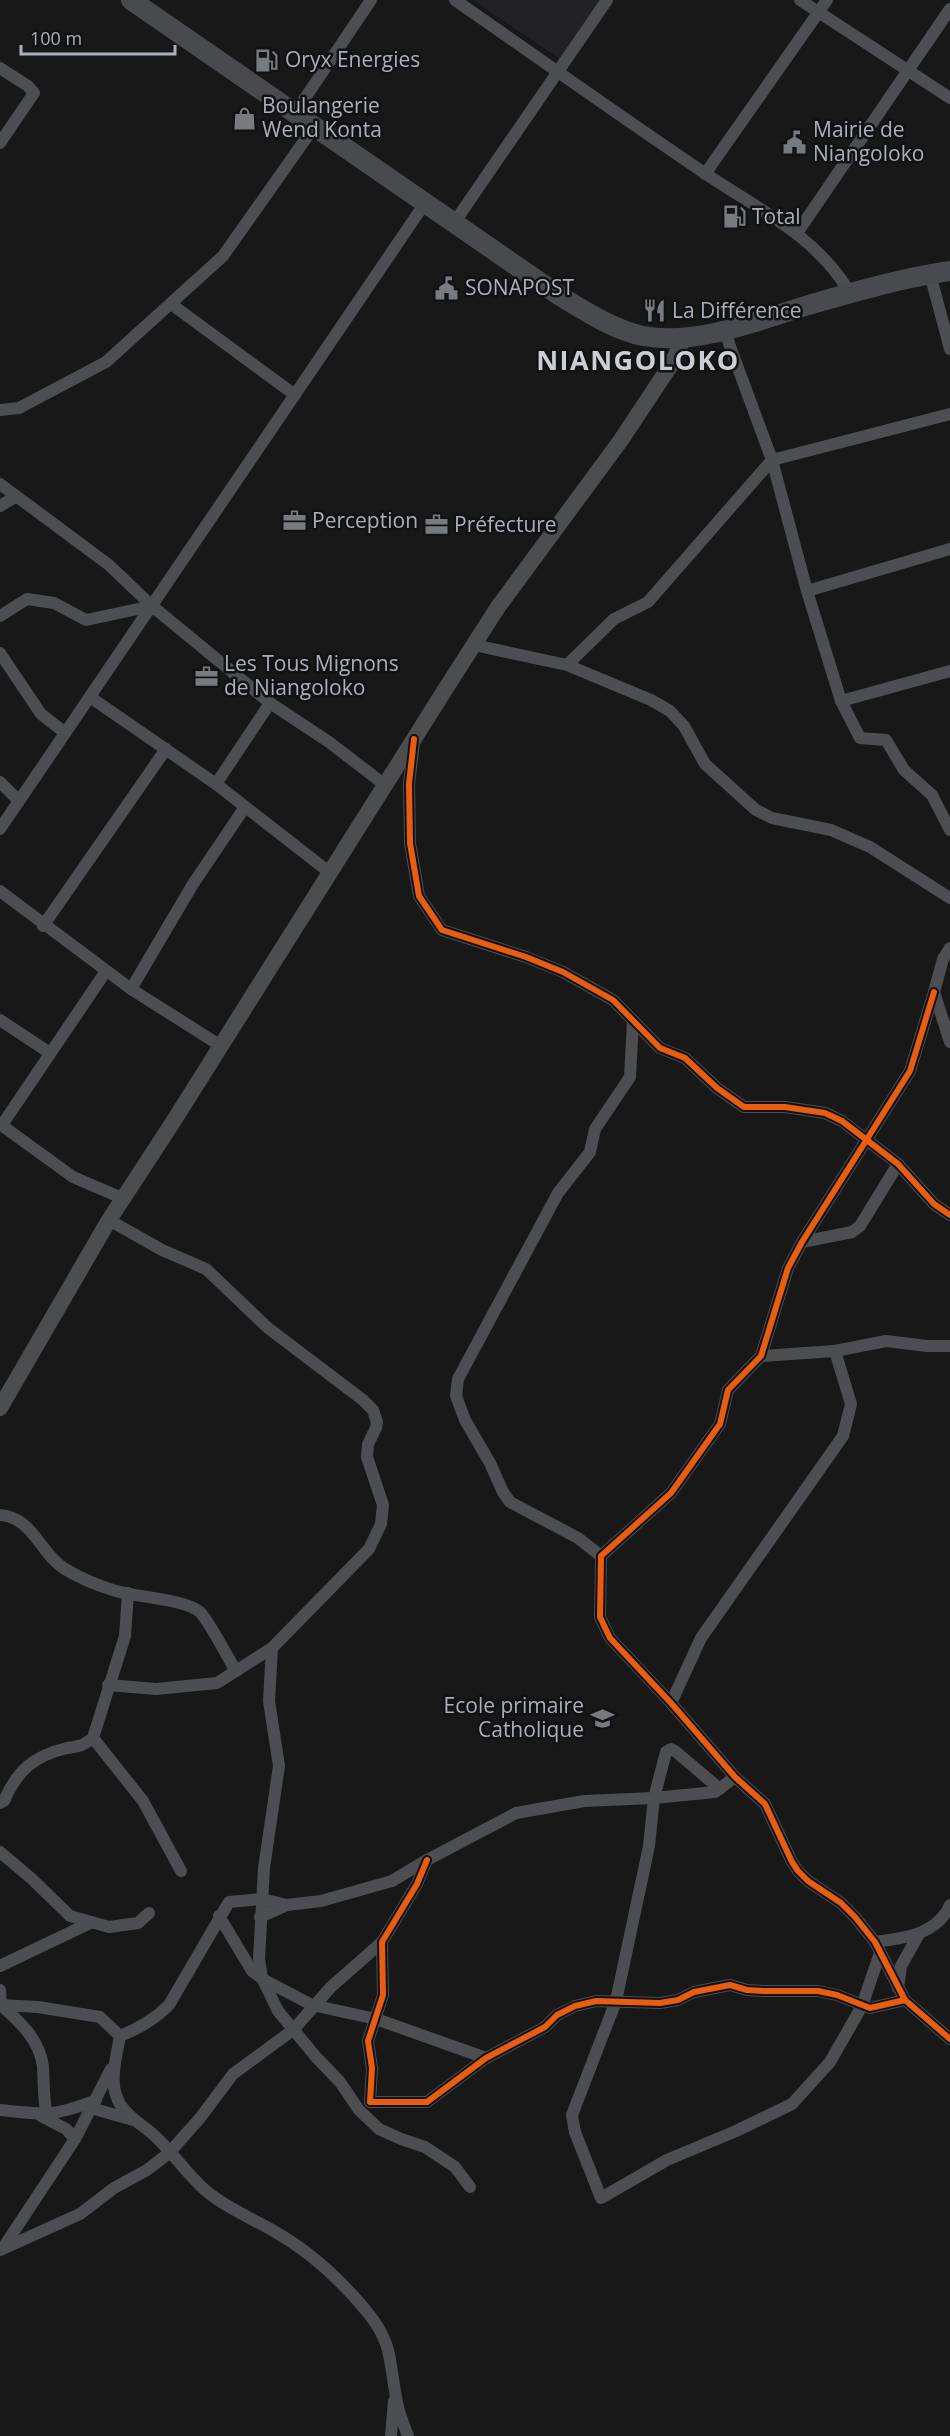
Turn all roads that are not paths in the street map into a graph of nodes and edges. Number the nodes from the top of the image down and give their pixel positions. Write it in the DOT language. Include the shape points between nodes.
graph roads {
  1 [pos="371,0"];
  2 [pos="455,0"];
  3 [pos="607,0"];
  4 [pos="800,0"];
  5 [pos="827,0"];
  6 [pos="140,3"];
  7 [pos="950,9"];
  8 [pos="819,13"];
  9 [pos="0,68"];
  10 [pos="908,70"];
  11 [pos="558,72"];
  12 [pos="950,98"];
  13 [pos="295,113"];
  14 [pos="314,127"];
  15 [pos="0,143"];
  16 [pos="705,174"];
  17 [pos="425,203"];
  18 [pos="454,223"];
  19 [pos="797,232"];
  20 [pos="940,272"];
  21 [pos="850,293"];
  22 [pos="171,304"];
  23 [pos="724,330"];
  24 [pos="684,338"];
  25 [pos="950,349"];
  26 [pos="295,395"];
  27 [pos="0,410"];
  28 [pos="950,414"];
  29 [pos="772,460"];
  30 [pos="0,484"];
  31 [pos="15,497"];
  32 [pos="0,506"];
  33 [pos="950,549"];
  34 [pos="807,591"];
  35 [pos="152,606"];
  36 [pos="0,616"];
  37 [pos="474,645"];
  38 [pos="0,653"];
  39 [pos="567,665"];
  40 [pos="950,670"];
  41 [pos="90,697"];
  42 [pos="841,701"];
  43 [pos="270,703"];
  44 [pos="64,732"];
  45 [pos="414,739"];
  46 [pos="166,749"];
  47 [pos="0,782"];
  48 [pos="216,784"];
  49 [pos="385,785"];
  50 [pos="18,800"];
  51 [pos="245,807"];
  52 [pos="0,829"];
  53 [pos="950,830"];
  54 [pos="329,872"];
  55 [pos="0,891"];
  56 [pos="950,898"];
  57 [pos="43,926"];
  58 [pos="950,948"];
  59 [pos="106,971"];
  60 [pos="131,989"];
  61 [pos="934,992"];
  62 [pos="0,1020"];
  63 [pos="633,1021"];
  64 [pos="950,1042"];
  65 [pos="221,1046"];
  66 [pos="50,1053"];
  67 [pos="1,1125"];
  68 [pos="866,1139"];
  69 [pos="898,1164"];
  70 [pos="122,1198"];
  71 [pos="950,1215"];
  72 [pos="109,1220"];
  73 [pos="802,1242"];
  74 [pos="950,1346"];
  75 [pos="835,1351"];
  76 [pos="761,1356"];
  77 [pos="0,1408"];
  78 [pos="0,1515"];
  79 [pos="601,1556"];
  80 [pos="128,1593"];
  81 [pos="272,1648"];
  82 [pos="236,1671"];
  83 [pos="108,1685"];
  84 [pos="671,1703"];
  85 [pos="93,1738"];
  86 [pos="735,1777"];
  87 [pos="720,1789"];
  88 [pos="654,1798"];
  89 [pos="1,1805"];
  90 [pos="0,1852"];
  91 [pos="427,1860"];
  92 [pos="181,1871"];
  93 [pos="262,1899"];
  94 [pos="287,1905"];
  95 [pos="950,1905"];
  96 [pos="149,1913"];
  97 [pos="219,1916"];
  98 [pos="261,1917"];
  99 [pos="90,1923"];
  100 [pos="919,1934"];
  101 [pos="382,1942"];
  102 [pos="878,1947"];
  103 [pos="0,1966"];
  104 [pos="262,1978"];
  105 [pos="0,1990"];
  106 [pos="902,1995"];
  107 [pos="616,2001"];
  108 [pos="1,2006"];
  109 [pos="316,2006"];
  110 [pos="862,2006"];
  111 [pos="376,2019"];
  112 [pos="293,2030"];
  113 [pos="120,2036"];
  114 [pos="950,2039"];
  115 [pos="486,2058"];
  116 [pos="117,2060"];
  117 [pos="370,2102"];
  118 [pos="94,2104"];
  119 [pos="0,2110"];
  120 [pos="44,2115"];
  121 [pos="372,2121"];
  122 [pos="139,2123"];
  123 [pos="75,2139"];
  124 [pos="170,2153"];
  125 [pos="470,2187"];
  126 [pos="1,2249"];
  127 [pos="395,2395"];
  128 [pos="391,2436"];
  129 [pos="408,2436"];
  1 -- 13 [label="street"];
  2 -- 11 [label="street"];
  3 -- 11 [label="street"];
  4 -- 8 [label="street"];
  5 -- 8 [label="street"];
  6 -- 13 [label="highway"];
  7 -- 10 [label="street"];
  8 -- 10 [label="street"];
  8 -- 16 [label="street"];
  9 -- 15 [label="street" via="34,93"];
  10 -- 12 [label="street"];
  10 -- 19 [label="street"];
  11 -- 16 [label="street"];
  11 -- 18 [label="street"];
  13 -- 14 [label="highway"];
  14 -- 17 [label="highway"];
  14 -- 22 [label="street" via="223,256"];
  16 -- 19 [label="street"];
  17 -- 18 [label="highway"];
  17 -- 26 [label="street"];
  18 -- 24 [label="highway" via="560,296 617,327 640,335"];
  19 -- 21 [label="street" via="820,252"];
  20 -- 21 [label="highway"];
  20 -- 25 [label="street"];
  21 -- 23 [label="highway"];
  22 -- 26 [label="street"];
  22 -- 27 [label="street" via="106,362 19,408"];
  23 -- 24 [label="highway"];
  23 -- 29 [label="street"];
  24 -- 37 [label="main road" via="621,440"];
  26 -- 35 [label="street"];
  28 -- 29 [label="street"];
  29 -- 34 [label="street"];
  29 -- 39 [label="street" via="648,602 614,619"];
  30 -- 31 [label="street"];
  31 -- 32 [label="street"];
  31 -- 35 [label="street" via="109,565"];
  33 -- 34 [label="street"];
  34 -- 42 [label="street"];
  35 -- 36 [label="street" via="86,620 54,603 27,599"];
  35 -- 41 [label="street"];
  35 -- 43 [label="street"];
  37 -- 39 [label="street"];
  37 -- 45 [label="main road"];
  38 -- 44 [label="street" via="41,714"];
  39 -- 56 [label="street" via="670,711 684,726 705,764 756,810 772,818 831,830 870,847"];
  40 -- 42 [label="street"];
  41 -- 44 [label="street"];
  41 -- 46 [label="street"];
  42 -- 53 [label="street" via="860,738 886,740 903,770 932,795"];
  43 -- 48 [label="street"];
  43 -- 49 [label="street"];
  44 -- 50 [label="street"];
  45 -- 49 [label="main road"];
  45 -- 63 [label="street" via="409,784 410,843 419,896 442,930 563,972 614,1000"];
  46 -- 48 [label="street"];
  46 -- 57 [label="street"];
  47 -- 50 [label="street"];
  48 -- 51 [label="street"];
  49 -- 54 [label="main road"];
  50 -- 52 [label="street"];
  51 -- 54 [label="street"];
  51 -- 60 [label="street" via="193,884"];
  54 -- 65 [label="main road"];
  55 -- 57 [label="street"];
  57 -- 59 [label="street"];
  58 -- 61 [label="street"];
  59 -- 60 [label="street"];
  59 -- 66 [label="street"];
  60 -- 65 [label="street"];
  61 -- 64 [label="street"];
  61 -- 68 [label="street" via="910,1071"];
  62 -- 66 [label="street"];
  63 -- 68 [label="street" via="660,1048 685,1058 744,1107 785,1107 825,1113"];
  63 -- 79 [label="street" via="630,1077 596,1129 590,1152 558,1193 496,1306 458,1379 456,1396 510,1502 578,1538"];
  65 -- 70 [label="main road"];
  66 -- 67 [label="street"];
  67 -- 70 [label="street" via="73,1177"];
  68 -- 69 [label="street"];
  68 -- 73 [label="street"];
  69 -- 71 [label="street" via="934,1204"];
  69 -- 73 [label="street" via="860,1226 852,1232"];
  70 -- 72 [label="main road"];
  72 -- 77 [label="main road"];
  72 -- 81 [label="street" via="206,1269 268,1329 373,1410 376,1428 367,1457 383,1504 381,1524 369,1549"];
  73 -- 76 [label="street" via="788,1268"];
  74 -- 75 [label="street" via="886,1341"];
  75 -- 76 [label="street"];
  75 -- 84 [label="street" via="850,1404 843,1436 701,1638"];
  76 -- 79 [label="street" via="728,1390 720,1424 671,1493"];
  78 -- 80 [label="street" via="12,1516 36,1535 64,1568 117,1592"];
  79 -- 84 [label="street" via="600,1617 610,1638"];
  80 -- 82 [label="street" via="200,1612"];
  80 -- 83 [label="street" via="125,1636"];
  81 -- 82 [label="street"];
  81 -- 93 [label="street" via="269,1701 279,1766"];
  82 -- 83 [label="street" via="218,1683 156,1689"];
  83 -- 85 [label="street"];
  84 -- 86 [label="street"];
  85 -- 89 [label="street" via="80,1747 31,1762 13,1781"];
  85 -- 92 [label="street" via="143,1801"];
  86 -- 87 [label="street"];
  86 -- 102 [label="street" via="765,1804 798,1871 841,1903"];
  87 -- 88 [label="street"];
  87 -- 88 [label="street" via="671,1749 664,1755"];
  88 -- 91 [label="street" via="584,1801 516,1813"];
  88 -- 107 [label="street" via="649,1846"];
  90 -- 99 [label="street" via="70,1916"];
  91 -- 94 [label="street" via="392,1881 321,1901"];
  91 -- 101 [label="street"];
  93 -- 94 [label="street"];
  93 -- 97 [label="street" via="229,1902"];
  93 -- 98 [label="street"];
  94 -- 98 [label="street"];
  95 -- 100 [label="street" via="935,1927"];
  96 -- 99 [label="street" via="138,1923 109,1927"];
  97 -- 104 [label="street" via="252,1971"];
  97 -- 113 [label="street" via="169,2005 140,2027"];
  98 -- 104 [label="street"];
  99 -- 103 [label="street"];
  100 -- 102 [label="street"];
  100 -- 106 [label="street" via="901,1966"];
  101 -- 109 [label="street" via="331,1987"];
  101 -- 111 [label="street" via="383,1995"];
  102 -- 106 [label="street"];
  102 -- 110 [label="street"];
  104 -- 109 [label="street"];
  104 -- 112 [label="street" via="278,2011"];
  105 -- 108 [label="street"];
  106 -- 110 [label="street" via="870,2008"];
  106 -- 114 [label="street"];
  107 -- 110 [label="street" via="660,2003 730,1985 747,1990 818,1991"];
  107 -- 110 [label="street" via="572,2115 601,2198 667,2160 792,2104 830,2062"];
  107 -- 115 [label="street" via="575,2006"];
  108 -- 113 [label="street" via="38,2007 100,2017"];
  108 -- 120 [label="street" via="30,2033 38,2049"];
  109 -- 111 [label="street"];
  109 -- 112 [label="street"];
  111 -- 115 [label="street"];
  111 -- 117 [label="street" via="368,2042 372,2068"];
  112 -- 121 [label="street"];
  112 -- 124 [label="street" via="233,2074"];
  113 -- 116 [label="street"];
  115 -- 117 [label="street" via="427,2102"];
  116 -- 118 [label="street"];
  116 -- 122 [label="street" via="116,2095 121,2106"];
  117 -- 121 [label="street"];
  118 -- 120 [label="street"];
  118 -- 122 [label="street"];
  118 -- 123 [label="street"];
  119 -- 120 [label="street"];
  120 -- 123 [label="street"];
  121 -- 125 [label="street" via="455,2167"];
  122 -- 124 [label="street"];
  123 -- 126 [label="street"];
  124 -- 126 [label="street" via="80,2214"];
  124 -- 127 [label="street" via="223,2204 303,2251 369,2313 386,2341"];
  127 -- 128 [label="street"];
  127 -- 129 [label="street"];
}
